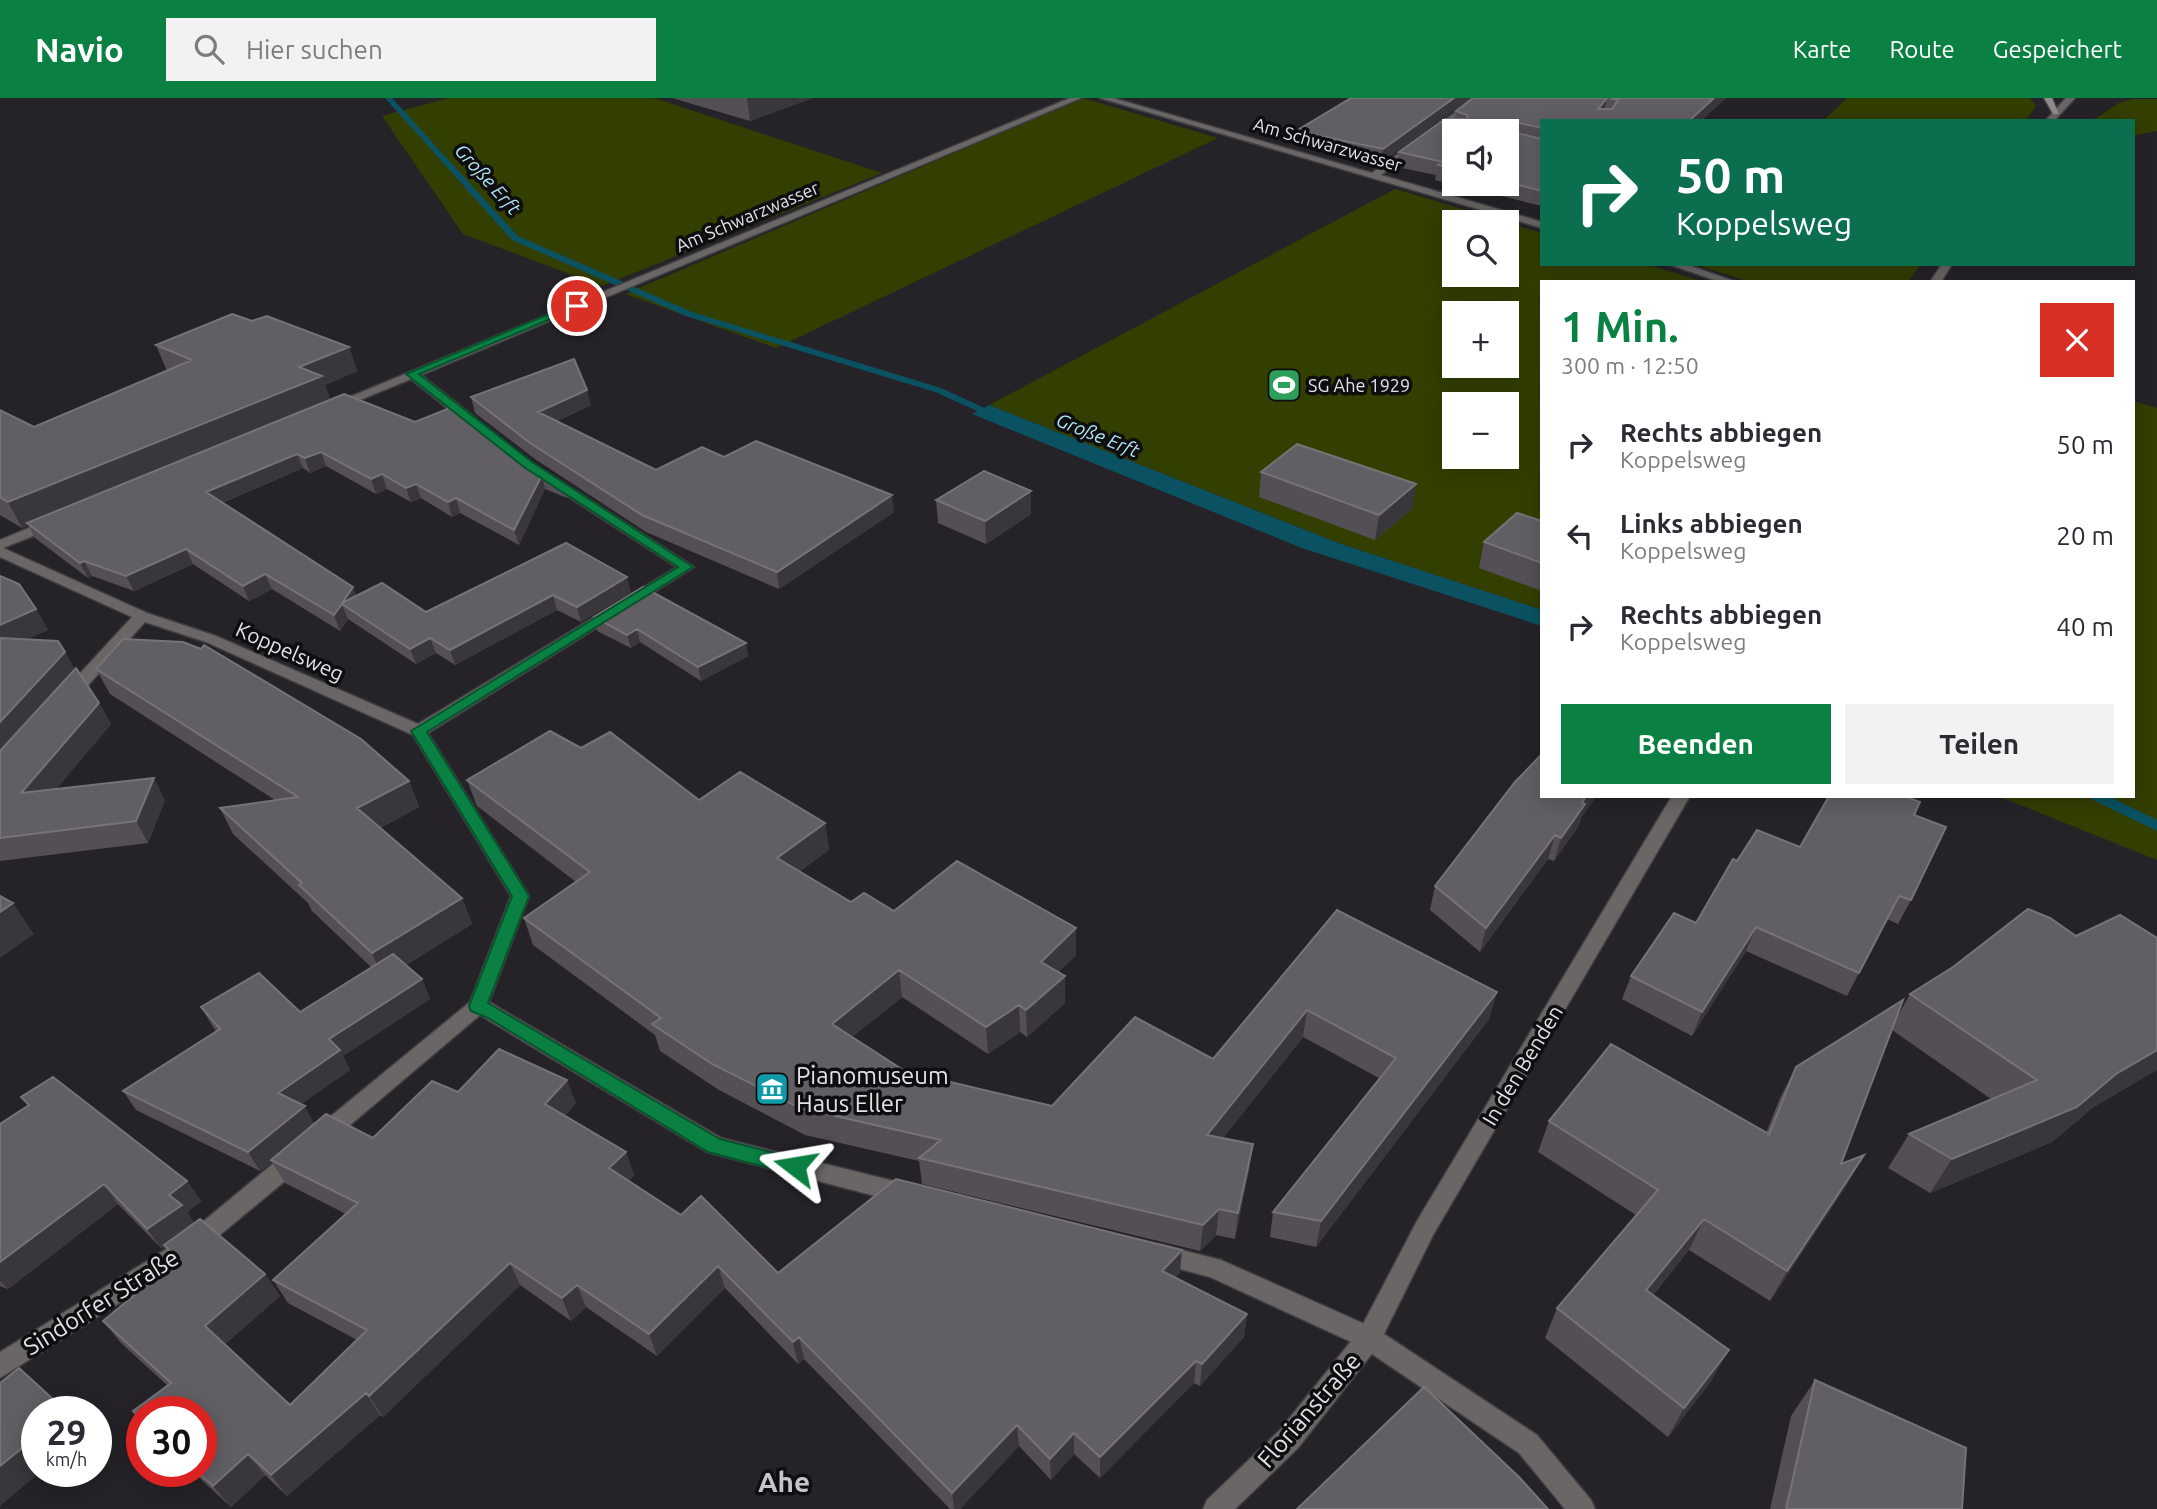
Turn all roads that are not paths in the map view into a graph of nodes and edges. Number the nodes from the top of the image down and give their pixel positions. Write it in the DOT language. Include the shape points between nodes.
graph roads {
  1 [pos="1077,98"];
  2 [pos="1104,98"];
  3 [pos="1480,98"];
  4 [pos="2048,98"];
  5 [pos="2071,98"];
  6 [pos="2056,112"];
  7 [pos="2051,119"];
  8 [pos="1437,127"];
  9 [pos="1442,128"];
  10 [pos="1374,176"];
  11 [pos="1540,224"];
  12 [pos="1680,266"];
  13 [pos="1725,280"];
  14 [pos="412,374"];
  15 [pos="321,411"];
  16 [pos="486,431"];
  17 [pos="528,464"];
  18 [pos="64,518"];
  19 [pos="0,545"];
  20 [pos="0,552"];
  21 [pos="142,616"];
  22 [pos="53,713"];
  23 [pos="419,731"];
  24 [pos="1680,798"];
  25 [pos="478,1006"];
  26 [pos="928,1199"];
  27 [pos="1131,1247"];
  28 [pos="1369,1338"];
  29 [pos="0,1365"];
  30 [pos="1216,1509"];
  31 [pos="1583,1509"];
  1 -- 14 [label="street, Am Schwarzwasser"];
  2 -- 10 [label="street, Am Schwarzwasser"];
  3 -- 8 [label="street"];
  4 -- 6 [label="main road"];
  5 -- 6 [label="street"];
  6 -- 7 [label="street"];
  8 -- 9 [label="street"];
  8 -- 10 [label="street"];
  10 -- 11 [label="street, Am Schwarzwasser"];
  12 -- 13 [label="street"];
  14 -- 15 [label="street"];
  14 -- 16 [label="street"];
  17 -- 23 [label="street" via="687,567"];
  18 -- 19 [label="street"];
  20 -- 21 [label="street, Koppelsweg"];
  21 -- 22 [label="street"];
  21 -- 23 [label="street, Koppelsweg" via="211,639"];
  23 -- 25 [label="street" via="520,896"];
  24 -- 28 [label="street, In den Benden" via="1425,1228"];
  25 -- 26 [label="street" via="715,1146"];
  25 -- 29 [label="street, Sindorfer Straße" via="189,1248"];
  27 -- 28 [label="street" via="1213,1266"];
  28 -- 30 [label="street, Florianstraße" via="1289,1439"];
  28 -- 31 [label="street" via="1528,1444"];
}
